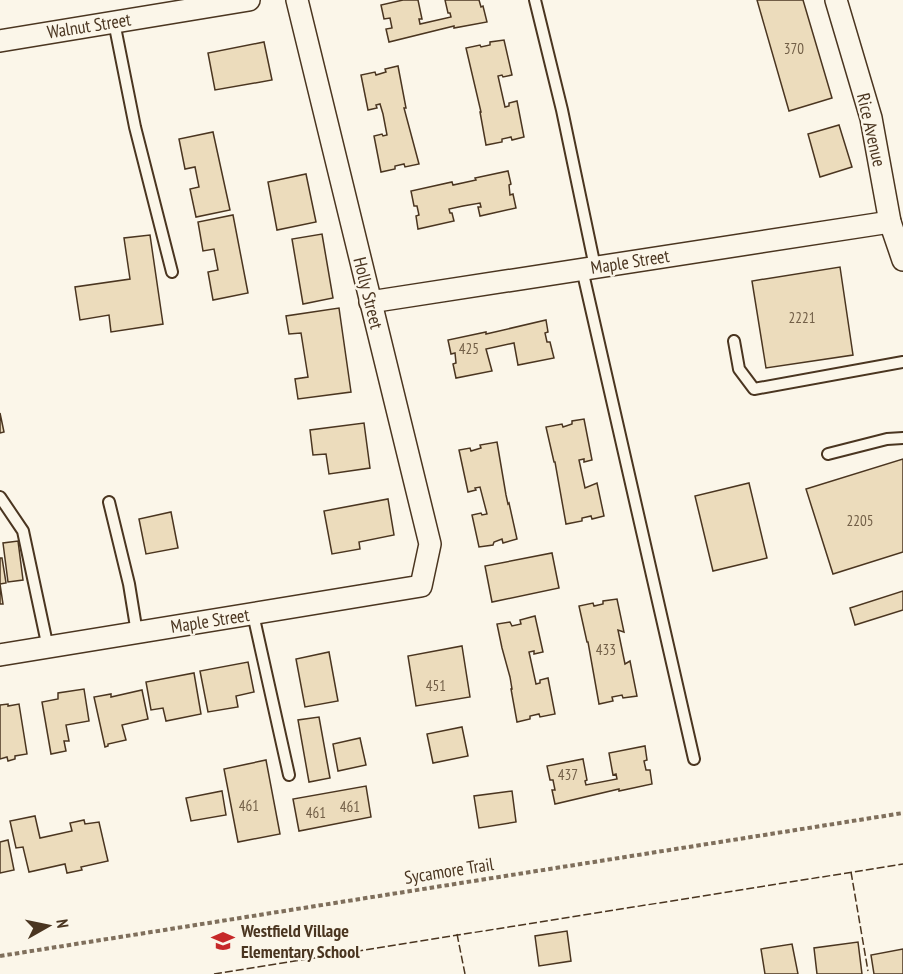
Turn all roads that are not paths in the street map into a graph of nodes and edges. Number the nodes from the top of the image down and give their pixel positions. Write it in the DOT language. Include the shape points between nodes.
graph roads {
  1 [pos="249,0"];
  2 [pos="297,0"];
  3 [pos="535,0"];
  4 [pos="836,0"];
  5 [pos="114,22"];
  6 [pos="0,41"];
  7 [pos="890,222"];
  8 [pos="903,260"];
  9 [pos="588,268"];
  10 [pos="172,272"];
  11 [pos="370,302"];
  12 [pos="734,341"];
  13 [pos="903,362"];
  14 [pos="903,438"];
  15 [pos="828,454"];
  16 [pos="0,497"];
  17 [pos="109,502"];
  18 [pos="421,586"];
  19 [pos="253,614"];
  20 [pos="137,633"];
  21 [pos="48,648"];
  22 [pos="0,655"];
  23 [pos="694,759"];
  24 [pos="289,774"];
  1 -- 5 [label="street, Walnut Street"];
  2 -- 11 [label="street, Holly Street"];
  3 -- 9 [label="lane" via="562,110"];
  4 -- 7 [label="street, Rice Avenue" via="871,118"];
  5 -- 6 [label="street, Walnut Street"];
  5 -- 10 [label="lane" via="135,126"];
  7 -- 8 [label="street, Rice Avenue"];
  7 -- 9 [label="street, Maple Street"];
  9 -- 11 [label="street, Maple Street"];
  9 -- 23 [label="lane"];
  11 -- 18 [label="street, Holly Street" via="430,544"];
  12 -- 13 [label="lane" via="739,369 754,389"];
  14 -- 15 [label="lane"];
  16 -- 21 [label="lane" via="23,531"];
  17 -- 20 [label="lane"];
  18 -- 19 [label="street, Maple Street"];
  19 -- 20 [label="street, Maple Street"];
  19 -- 24 [label="lane"];
  20 -- 21 [label="street, Maple Street"];
  21 -- 22 [label="street, Maple Street"];
}
